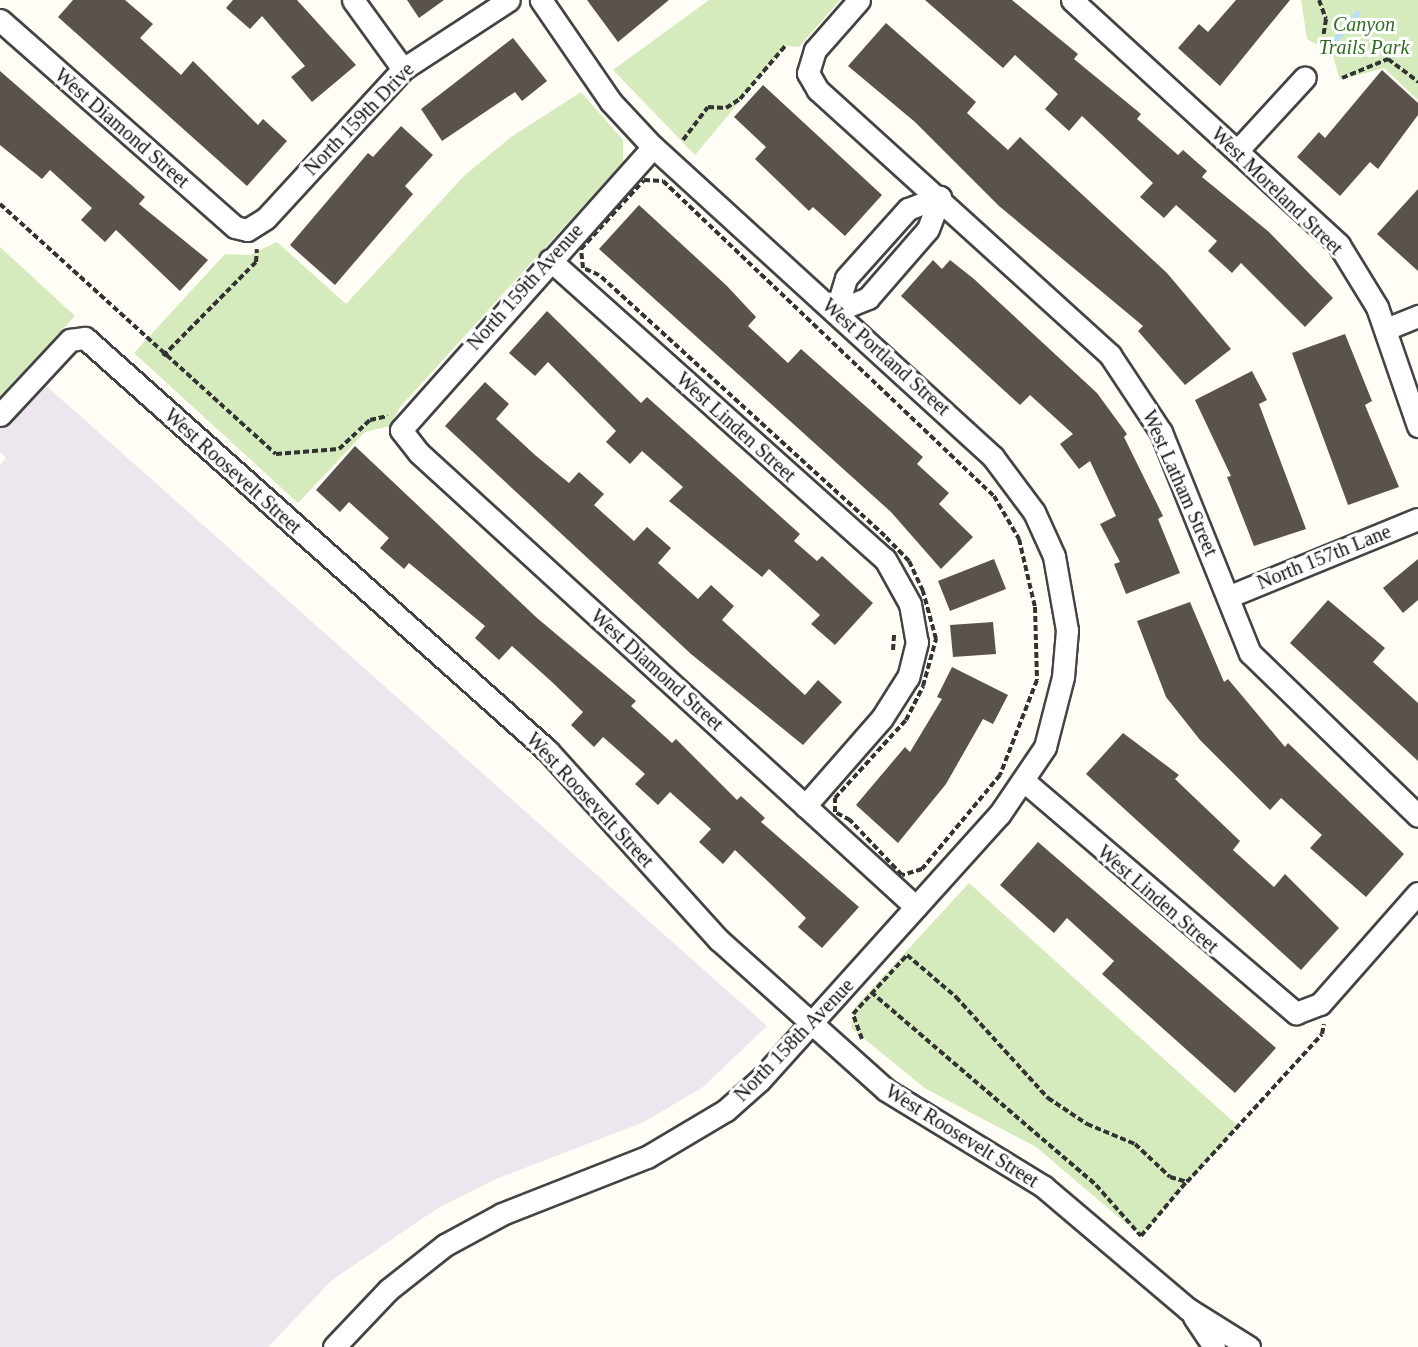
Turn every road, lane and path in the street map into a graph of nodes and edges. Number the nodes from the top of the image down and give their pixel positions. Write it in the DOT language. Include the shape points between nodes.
graph roads {
  1 [pos="353,0"];
  2 [pos="509,0"];
  3 [pos="541,0"];
  4 [pos="859,0"];
  5 [pos="1072,0"];
  6 [pos="1319,0"];
  7 [pos="0,20"];
  8 [pos="1323,39"];
  9 [pos="786,45"];
  10 [pos="403,69"];
  11 [pos="1305,77"];
  12 [pos="1342,78"];
  13 [pos="1418,82"];
  14 [pos="683,140"];
  15 [pos="653,147"];
  16 [pos="1237,151"];
  17 [pos="940,197"];
  18 [pos="0,204"];
  19 [pos="248,230"];
  20 [pos="256,249"];
  21 [pos="550,260"];
  22 [pos="836,311"];
  23 [pos="1418,316"];
  24 [pos="1386,329"];
  25 [pos="163,356"];
  26 [pos="4,410"];
  27 [pos="396,423"];
  28 [pos="1418,426"];
  29 [pos="1418,519"];
  30 [pos="1230,596"];
  31 [pos="894,629"];
  32 [pos="892,661"];
  33 [pos="1024,782"];
  34 [pos="805,806"];
  35 [pos="1418,816"];
  36 [pos="1418,893"];
  37 [pos="916,907"];
  38 [pos="871,992"];
  39 [pos="1324,1020"];
  40 [pos="812,1024"];
  41 [pos="862,1039"];
  42 [pos="1189,1179"];
  43 [pos="1188,1309"];
  44 [pos="334,1347"];
  45 [pos="1214,1347"];
  46 [pos="1249,1347"];
  1 -- 10 [label="street"];
  2 -- 10 [label="street, North 159th Drive"];
  3 -- 15 [label="street, West Portland Street" via="611,102"];
  4 -- 17 [label="street, West Latham Street" via="815,50 808,73 818,90"];
  5 -- 16 [label="street, West Moreland Street"];
  6 -- 8 [label="path" via="1326,19"];
  7 -- 19 [label="street, West Diamond Street" via="235,227"];
  9 -- 14 [label="path" via="740,99 726,108 708,107"];
  10 -- 19 [label="street, North 159th Drive" via="266,218"];
  11 -- 16 [label="street"];
  12 -- 13 [label="path" via="1388,59"];
  15 -- 21 [label="street, North 159th Avenue"];
  15 -- 22 [label="street, West Portland Street"];
  16 -- 24 [label="street, West Moreland Street" via="1339,245"];
  17 -- 22 [label="street" via="928,229 867,298"];
  17 -- 22 [label="street" via="908,209 846,278"];
  17 -- 30 [label="street, West Latham Street" via="1110,355 1134,385 1161,432"];
  18 -- 25 [label="path"];
  20 -- 25 [label="path" via="256,262"];
  21 -- 27 [label="street, North 159th Avenue"];
  21 -- 34 [label="street, West Linden Street" via="885,559 910,604 917,642 909,677 882,718"];
  22 -- 33 [label="street, West Portland Street" via="993,457 1034,512 1054,556 1067,630 1063,677 1045,747"];
  23 -- 24 [label="street"];
  24 -- 28 [label="street, West Moreland Street"];
  25 -- 27 [label="path" via="276,454 339,449 370,420"];
  26 -- 40 [label="street, West Roosevelt Street" via="70,340 85,338 548,751 719,940"];
  27 -- 34 [label="street, West Diamond Street" via="419,453"];
  29 -- 30 [label="street, North 157th Lane"];
  30 -- 35 [label="street, West Latham Street" via="1250,653"];
  31 -- 32 [label="path"];
  33 -- 36 [label="street, West Linden Street" via="1296,1013 1320,1004"];
  33 -- 37 [label="street, North 158th Avenue"];
  34 -- 37 [label="street, West Diamond Street"];
  37 -- 40 [label="street, North 158th Avenue"];
  38 -- 41 [label="path" via="853,1014"];
  38 -- 42 [label="path" via="907,955 956,997 1048,1098 1087,1124 1135,1144 1170,1177"];
  38 -- 42 [label="path" via="1096,1185 1141,1236"];
  39 -- 42 [label="path" via="1322,1034"];
  40 -- 43 [label="street, West Roosevelt Street" via="886,1090 1044,1187"];
  40 -- 44 [label="street, North 158th Avenue" via="760,1080 693,1133 647,1158 502,1214 445,1245 388,1290"];
  43 -- 45 [label="street, West Roosevelt Street"];
  43 -- 46 [label="street, West Roosevelt Street"];
}
